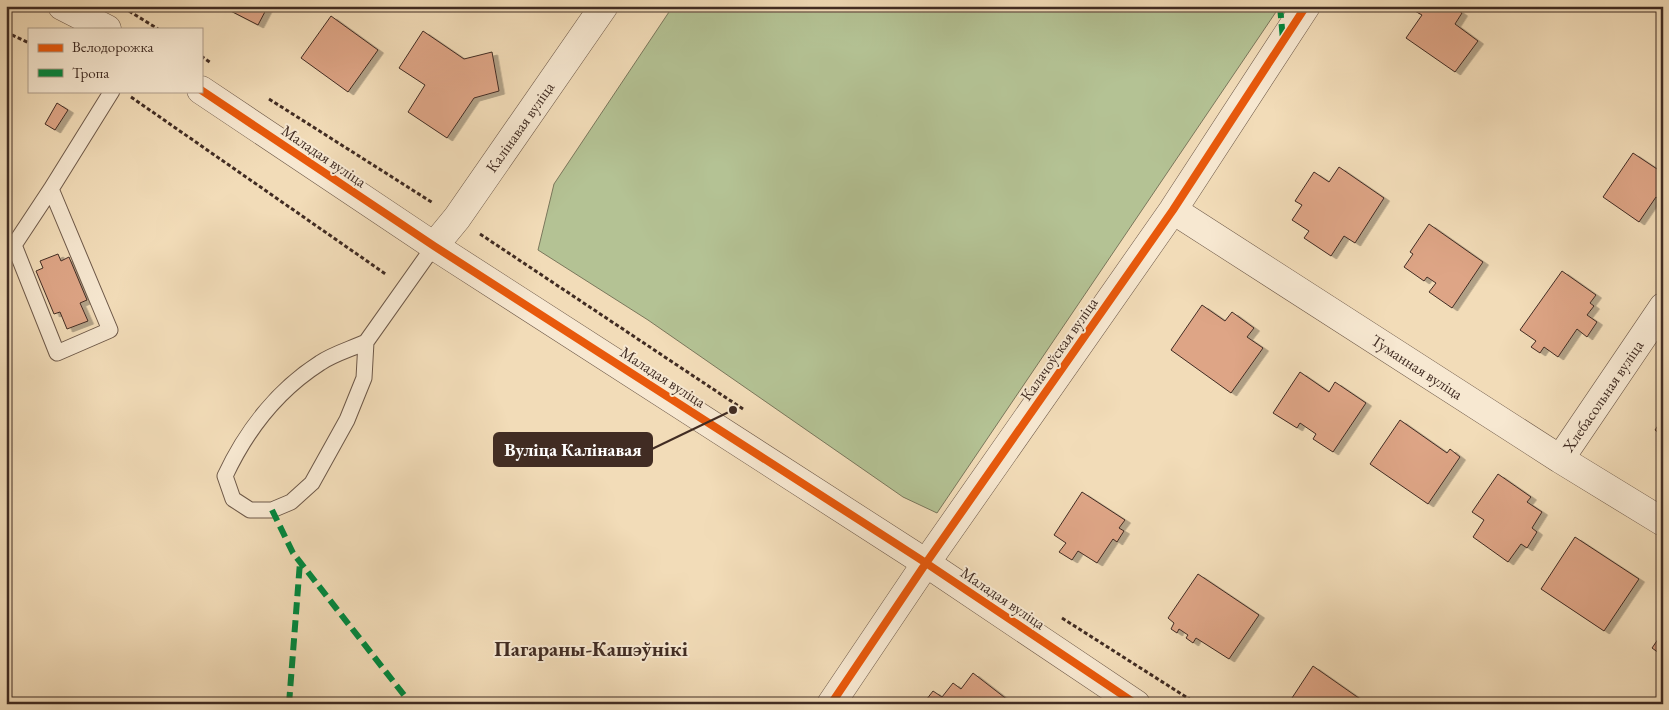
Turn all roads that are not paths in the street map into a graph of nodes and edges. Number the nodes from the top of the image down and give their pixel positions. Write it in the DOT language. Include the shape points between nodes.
graph roads {
  1 [pos="62,6"];
  2 [pos="604,6"];
  3 [pos="1306,6"];
  4 [pos="105,28"];
  5 [pos="202,91"];
  6 [pos="111,92"];
  7 [pos="51,189"];
  8 [pos="1173,210"];
  9 [pos="434,246"];
  10 [pos="1663,307"];
  11 [pos="366,342"];
  12 [pos="1560,459"];
  13 [pos="1663,522"];
  14 [pos="926,563"];
  15 [pos="831,704"];
  16 [pos="1136,704"];
  1 -- 4 [label="street"];
  2 -- 9 [label="street, Калінавая вуліца" via="457,218"];
  3 -- 8 [label="street, Калачоўская вуліца"];
  5 -- 9 [label="street, Маладая вуліца"];
  6 -- 7 [label="lane"];
  7 -- 7 [label="lane" via="14,245 57,353 110,330"];
  8 -- 12 [label="street, Туманная вуліца"];
  8 -- 14 [label="street, Калачоўская вуліца"];
  9 -- 11 [label="lane"];
  9 -- 14 [label="street, Маладая вуліца"];
  10 -- 12 [label="street, Хлебасольная вуліца"];
  11 -- 11 [label="lane" via="321,362 290,386 259,418 225,476 234,499 250,510 272,510 291,502 312,483 347,420 364,378"];
  12 -- 13 [label="street, Туманная вуліца"];
  14 -- 15 [label="street, Калачоўская вуліца"];
  14 -- 16 [label="street, Маладая вуліца"];
}
